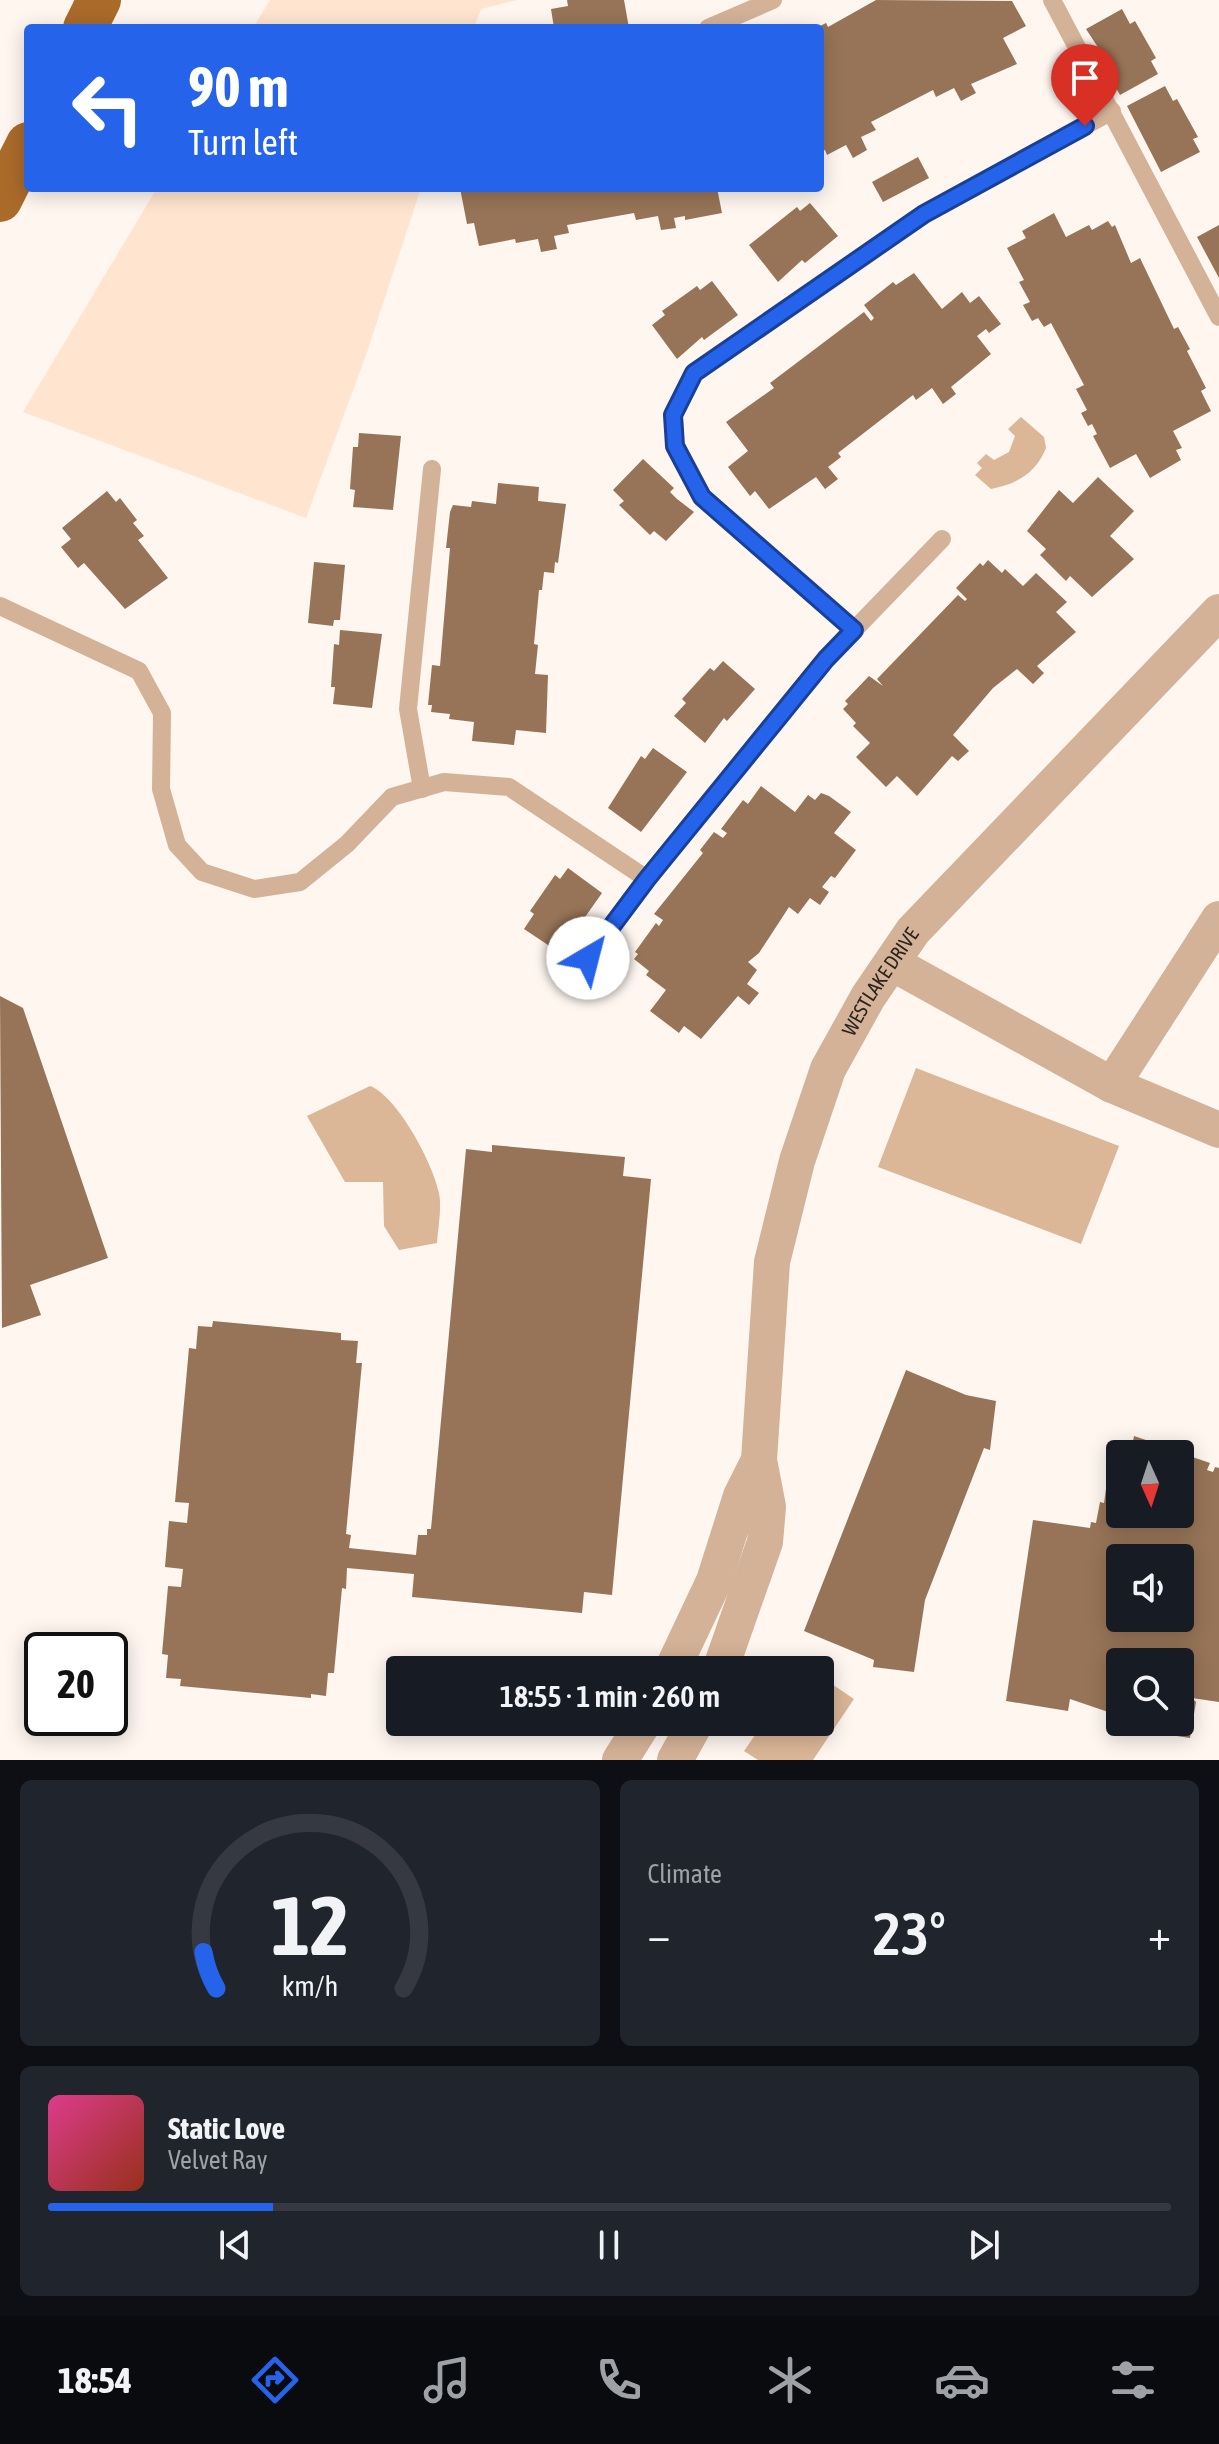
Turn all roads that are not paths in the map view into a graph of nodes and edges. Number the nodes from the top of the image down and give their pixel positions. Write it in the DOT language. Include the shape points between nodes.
graph roads {
  1 [pos="99,0"];
  2 [pos="773,0"];
  3 [pos="1052,0"];
  4 [pos="87,24"];
  5 [pos="717,24"];
  6 [pos="1112,111"];
  7 [pos="24,152"];
  8 [pos="0,200"];
  9 [pos="1219,317"];
  10 [pos="432,469"];
  11 [pos="942,539"];
  12 [pos="0,606"];
  13 [pos="1219,612"];
  14 [pos="854,630"];
  15 [pos="422,789"];
  16 [pos="647,879"];
  17 [pos="1219,919"];
  18 [pos="588,958"];
  19 [pos="892,963"];
  20 [pos="1112,1085"];
  21 [pos="1219,1130"];
  22 [pos="759,1460"];
  23 [pos="679,1656"];
  24 [pos="726,1656"];
  25 [pos="635,1736"];
  26 [pos="688,1736"];
  27 [pos="620,1760"];
  28 [pos="675,1760"];
  1 -- 4 [label="highway"];
  2 -- 5 [label="lane"];
  3 -- 6 [label="lane"];
  6 -- 9 [label="lane"];
  6 -- 14 [label="lane" via="924,214 694,373 673,415 675,446 702,497"];
  7 -- 8 [label="highway"];
  10 -- 15 [label="lane" via="408,709"];
  11 -- 14 [label="lane"];
  12 -- 15 [label="lane" via="139,671 162,713 161,789 177,845 202,872 254,889 300,882 392,797"];
  13 -- 19 [label="street, WESTLAKE DRIVE" via="1000,837 913,931"];
  14 -- 16 [label="lane"];
  15 -- 16 [label="lane" via="444,782 509,787"];
  16 -- 18 [label="lane"];
  17 -- 20 [label="street"];
  19 -- 20 [label="street"];
  19 -- 22 [label="street, WESTLAKE DRIVE" via="828,1069 797,1161 772,1262"];
  20 -- 21 [label="street"];
  22 -- 23 [label="street, WESTLAKE DRIVE" via="741,1496 714,1581"];
  22 -- 24 [label="street, WESTLAKE DRIVE" via="768,1507 765,1542"];
  25 -- 27 [label="street"];
  26 -- 28 [label="street"];
}
